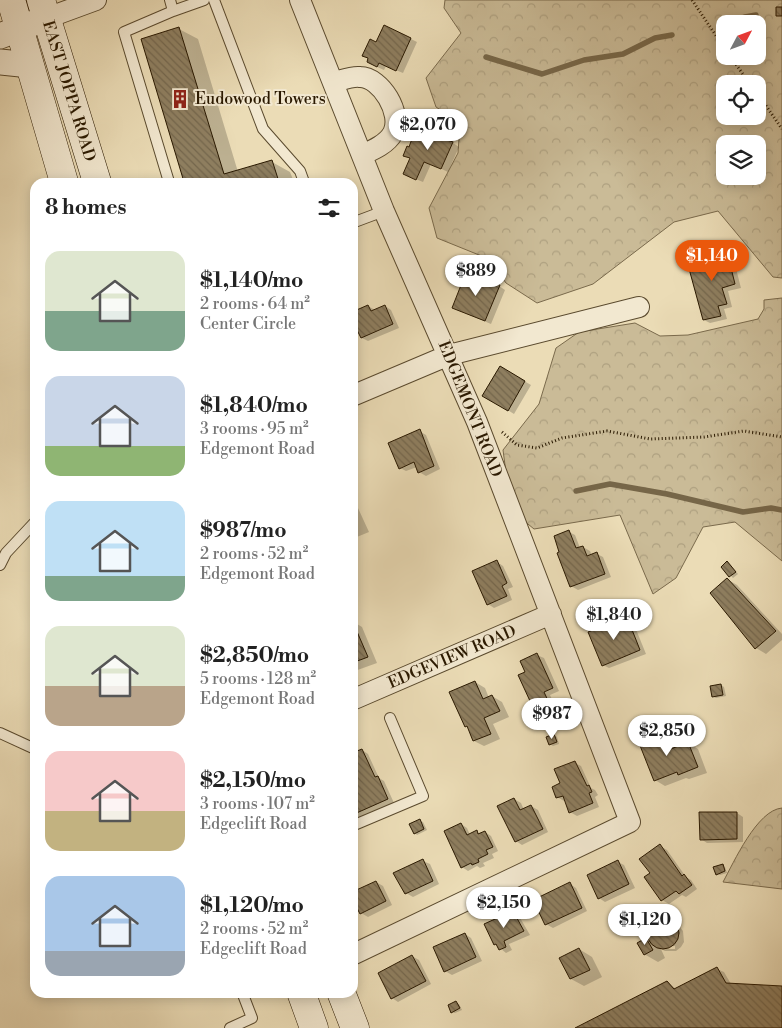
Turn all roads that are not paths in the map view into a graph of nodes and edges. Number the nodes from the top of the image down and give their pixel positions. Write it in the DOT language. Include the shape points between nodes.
graph roads {
  1 [pos="11,0"];
  2 [pos="96,0"];
  3 [pos="170,0"];
  4 [pos="204,0"];
  5 [pos="214,0"];
  6 [pos="300,0"];
  7 [pos="44,9"];
  8 [pos="173,11"];
  9 [pos="10,32"];
  10 [pos="0,62"];
  11 [pos="30,65"];
  12 [pos="334,82"];
  13 [pos="362,155"];
  14 [pos="63,178"];
  15 [pos="96,178"];
  16 [pos="168,178"];
  17 [pos="303,178"];
  18 [pos="384,211"];
  19 [pos="358,220"];
  20 [pos="639,307"];
  21 [pos="448,356"];
  22 [pos="358,394"];
  23 [pos="30,527"];
  24 [pos="0,565"];
  25 [pos="551,614"];
  26 [pos="358,697"];
  27 [pos="390,718"];
  28 [pos="0,733"];
  29 [pos="30,748"];
  30 [pos="358,823"];
  31 [pos="358,952"];
  32 [pos="244,998"];
  33 [pos="303,998"];
  34 [pos="343,998"];
  35 [pos="230,1028"];
  36 [pos="314,1028"];
  37 [pos="355,1028"];
  1 -- 9 [label="main road, EAST JOPPA ROAD"];
  2 -- 7 [label="street"];
  3 -- 8 [label="lane"];
  4 -- 8 [label="lane"];
  5 -- 17 [label="lane" via="263,129"];
  6 -- 12 [label="street, EDGEMONT ROAD"];
  7 -- 9 [label="street"];
  7 -- 15 [label="main road, EAST JOPPA ROAD"];
  8 -- 16 [label="lane" via="124,32"];
  9 -- 11 [label="main road, EAST JOPPA ROAD"];
  10 -- 11 [label="street"];
  11 -- 14 [label="main road, EAST JOPPA ROAD"];
  12 -- 13 [label="street, EDGEMONT ROAD"];
  12 -- 13 [label="street" via="360,76 370,79 385,92 392,107 393,133 383,144"];
  13 -- 18 [label="street, EDGEMONT ROAD"];
  18 -- 19 [label="lane"];
  18 -- 21 [label="street, EDGEMONT ROAD"];
  20 -- 21 [label="street"];
  21 -- 22 [label="street"];
  21 -- 25 [label="street, EDGEMONT ROAD"];
  23 -- 24 [label="lane" via="6,553"];
  25 -- 26 [label="street, EDGEVIEW ROAD"];
  25 -- 31 [label="street, EDGEMONT ROAD" via="630,822"];
  27 -- 30 [label="lane" via="423,796"];
  28 -- 29 [label="lane"];
  32 -- 35 [label="lane" via="252,1018"];
  33 -- 36 [label="main road"];
  34 -- 37 [label="main road"];
}
